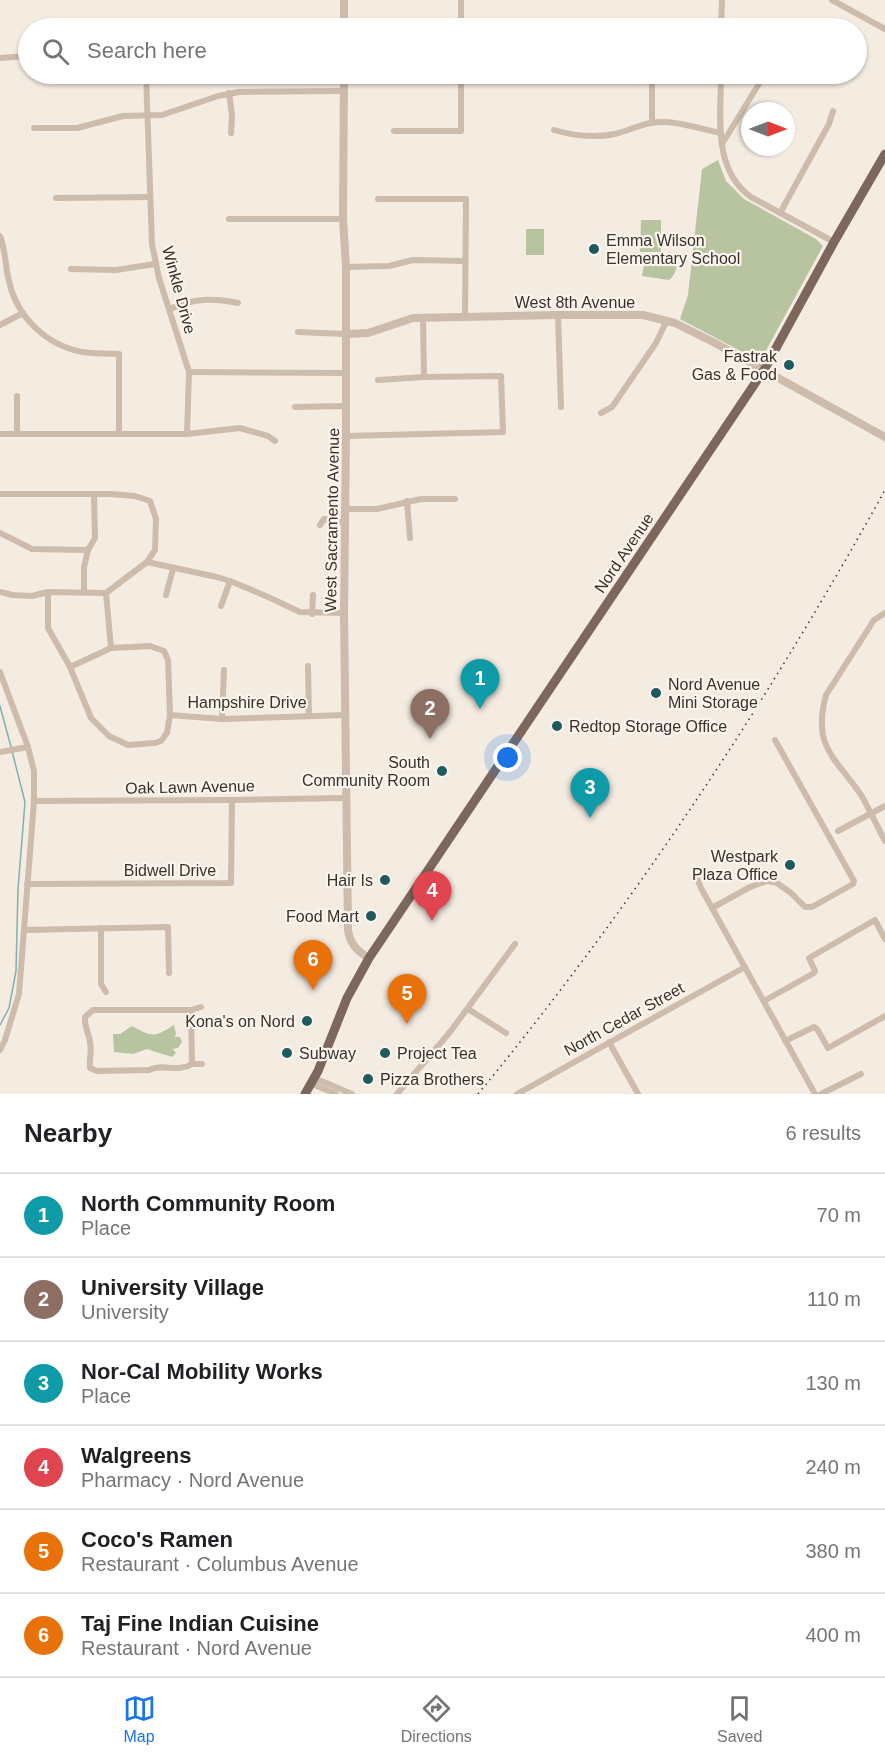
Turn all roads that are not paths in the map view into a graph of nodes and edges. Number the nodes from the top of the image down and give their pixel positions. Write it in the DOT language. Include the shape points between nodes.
graph roads {
  1 [pos="344,0"];
  2 [pos="461,0"];
  3 [pos="722,0"];
  4 [pos="832,0"];
  5 [pos="344,18"];
  6 [pos="461,18"];
  7 [pos="722,18"];
  8 [pos="865,18"];
  9 [pos="867,19"];
  10 [pos="885,29"];
  11 [pos="18,57"];
  12 [pos="0,58"];
  13 [pos="146,84"];
  14 [pos="344,84"];
  15 [pos="461,84"];
  16 [pos="652,84"];
  17 [pos="721,84"];
  18 [pos="759,84"];
  19 [pos="344,91"];
  20 [pos="229,93"];
  21 [pos="833,111"];
  22 [pos="146,116"];
  23 [pos="652,123"];
  24 [pos="34,128"];
  25 [pos="554,130"];
  26 [pos="394,131"];
  27 [pos="231,133"];
  28 [pos="721,134"];
  29 [pos="722,144"];
  30 [pos="885,154"];
  31 [pos="150,197"];
  32 [pos="56,198"];
  33 [pos="378,199"];
  34 [pos="780,213"];
  35 [pos="229,219"];
  36 [pos="343,219"];
  37 [pos="0,236"];
  38 [pos="834,242"];
  39 [pos="465,261"];
  40 [pos="155,264"];
  41 [pos="346,267"];
  42 [pos="70,269"];
  43 [pos="238,303"];
  44 [pos="170,309"];
  45 [pos="23,313"];
  46 [pos="558,315"];
  47 [pos="465,316"];
  48 [pos="423,318"];
  49 [pos="667,320"];
  50 [pos="0,325"];
  51 [pos="298,332"];
  52 [pos="345,334"];
  53 [pos="764,370"];
  54 [pos="189,372"];
  55 [pos="346,373"];
  56 [pos="424,377"];
  57 [pos="378,380"];
  58 [pos="17,396"];
  59 [pos="346,406"];
  60 [pos="295,407"];
  61 [pos="561,407"];
  62 [pos="601,413"];
  63 [pos="119,433"];
  64 [pos="0,434"];
  65 [pos="17,434"];
  66 [pos="187,434"];
  67 [pos="346,436"];
  68 [pos="885,437"];
  69 [pos="275,441"];
  70 [pos="0,494"];
  71 [pos="94,495"];
  72 [pos="455,499"];
  73 [pos="407,501"];
  74 [pos="346,509"];
  75 [pos="346,523"];
  76 [pos="320,525"];
  77 [pos="0,533"];
  78 [pos="410,538"];
  79 [pos="88,550"];
  80 [pos="147,562"];
  81 [pos="173,569"];
  82 [pos="230,581"];
  83 [pos="0,592"];
  84 [pos="48,592"];
  85 [pos="84,592"];
  86 [pos="106,593"];
  87 [pos="166,595"];
  88 [pos="313,595"];
  89 [pos="221,606"];
  90 [pos="885,613"];
  91 [pos="312,614"];
  92 [pos="344,614"];
  93 [pos="111,648"];
  94 [pos="308,666"];
  95 [pos="70,667"];
  96 [pos="224,670"];
  97 [pos="0,672"];
  98 [pos="170,715"];
  99 [pos="345,715"];
  100 [pos="309,716"];
  101 [pos="222,719"];
  102 [pos="775,740"];
  103 [pos="28,747"];
  104 [pos="0,752"];
  105 [pos="347,798"];
  106 [pos="34,801"];
  107 [pos="232,801"];
  108 [pos="885,806"];
  109 [pos="871,813"];
  110 [pos="838,831"];
  111 [pos="885,841"];
  112 [pos="697,878"];
  113 [pos="27,884"];
  114 [pos="712,908"];
  115 [pos="101,928"];
  116 [pos="24,930"];
  117 [pos="885,939"];
  118 [pos="515,944"];
  119 [pos="369,958"];
  120 [pos="745,967"];
  121 [pos="169,973"];
  122 [pos="106,992"];
  123 [pos="764,1001"];
  124 [pos="201,1007"];
  125 [pos="468,1009"];
  126 [pos="191,1010"];
  127 [pos="885,1016"];
  128 [pos="506,1033"];
  129 [pos="785,1041"];
  130 [pos="609,1042"];
  131 [pos="0,1050"];
  132 [pos="192,1064"];
  133 [pos="202,1064"];
  134 [pos="861,1074"];
  135 [pos="312,1080"];
  136 [pos="305,1094"];
  137 [pos="336,1094"];
  138 [pos="352,1094"];
  139 [pos="398,1094"];
  140 [pos="517,1094"];
  141 [pos="638,1094"];
  142 [pos="815,1094"];
  143 [pos="821,1094"];
  1 -- 5 [label="street"];
  2 -- 6 [label="street"];
  3 -- 7 [label="street"];
  4 -- 8 [label="street"];
  9 -- 10 [label="street"];
  11 -- 12 [label="street"];
  13 -- 22 [label="street, Winkle Drive"];
  14 -- 19 [label="street, West Sacramento Avenue"];
  15 -- 26 [label="street" via="461,131"];
  16 -- 23 [label="street"];
  17 -- 28 [label="street"];
  18 -- 29 [label="street"];
  19 -- 20 [label="street"];
  19 -- 36 [label="street, West Sacramento Avenue"];
  20 -- 22 [label="street" via="171,113"];
  20 -- 27 [label="street"];
  21 -- 34 [label="street"];
  22 -- 24 [label="street" via="113,118 77,128"];
  22 -- 31 [label="street, Winkle Drive"];
  23 -- 25 [label="street" via="614,134 572,135"];
  23 -- 28 [label="street" via="673,123"];
  28 -- 29 [label="street"];
  29 -- 34 [label="street" via="727,168 739,188"];
  30 -- 38 [label="main road, Nord Avenue"];
  31 -- 32 [label="street"];
  31 -- 40 [label="street, Winkle Drive"];
  33 -- 39 [label="street" via="466,199"];
  34 -- 38 [label="street"];
  35 -- 36 [label="street"];
  36 -- 41 [label="street, West Sacramento Avenue"];
  37 -- 45 [label="street" via="8,279"];
  38 -- 53 [label="main road, Nord Avenue"];
  39 -- 41 [label="street" via="413,260 390,266"];
  39 -- 47 [label="street"];
  40 -- 42 [label="street" via="116,270"];
  40 -- 44 [label="street, Winkle Drive"];
  41 -- 52 [label="street, West Sacramento Avenue"];
  43 -- 44 [label="street" via="200,300"];
  44 -- 54 [label="street, Winkle Drive"];
  45 -- 50 [label="street"];
  45 -- 63 [label="street" via="58,344 83,352 119,354"];
  46 -- 47 [label="street, West 8th Avenue"];
  46 -- 49 [label="street, West 8th Avenue" via="643,315"];
  46 -- 61 [label="street"];
  47 -- 48 [label="street, West 8th Avenue"];
  48 -- 52 [label="street, West 8th Avenue" via="368,333"];
  48 -- 56 [label="street"];
  49 -- 53 [label="street, West 8th Avenue"];
  49 -- 62 [label="street" via="612,407"];
  51 -- 52 [label="street"];
  52 -- 55 [label="street, West Sacramento Avenue"];
  53 -- 68 [label="street, West 8th Avenue"];
  53 -- 119 [label="main road, Nord Avenue"];
  54 -- 55 [label="street"];
  54 -- 66 [label="street, Winkle Drive"];
  55 -- 59 [label="street, West Sacramento Avenue"];
  56 -- 57 [label="street"];
  56 -- 67 [label="street" via="501,376 503,432"];
  58 -- 65 [label="street"];
  59 -- 60 [label="street"];
  59 -- 67 [label="street, West Sacramento Avenue"];
  63 -- 65 [label="street"];
  63 -- 66 [label="street"];
  64 -- 65 [label="street"];
  66 -- 69 [label="street" via="240,428"];
  67 -- 74 [label="street, West Sacramento Avenue"];
  70 -- 71 [label="street"];
  71 -- 79 [label="street" via="94,538"];
  71 -- 80 [label="street" via="135,496 150,501 156,519 155,550"];
  72 -- 73 [label="street"];
  73 -- 74 [label="street" via="377,509"];
  73 -- 78 [label="street"];
  74 -- 75 [label="street, West Sacramento Avenue"];
  75 -- 76 [label="street" via="324,519"];
  75 -- 92 [label="street, West Sacramento Avenue"];
  77 -- 79 [label="street" via="32,549"];
  79 -- 85 [label="street"];
  80 -- 81 [label="street"];
  80 -- 86 [label="street"];
  81 -- 82 [label="street"];
  81 -- 87 [label="street"];
  82 -- 89 [label="street"];
  82 -- 91 [label="street"];
  83 -- 84 [label="street" via="32,596"];
  84 -- 85 [label="street"];
  84 -- 95 [label="street" via="48,628"];
  85 -- 86 [label="street"];
  86 -- 93 [label="street"];
  88 -- 91 [label="street"];
  90 -- 109 [label="street" via="874,620 854,650 826,695 822,709 828,750"];
  91 -- 92 [label="street"];
  92 -- 99 [label="street, West Sacramento Avenue"];
  93 -- 95 [label="street, Hampshire Drive"];
  93 -- 98 [label="street, Hampshire Drive" via="150,646 164,651 168,660"];
  94 -- 100 [label="street"];
  95 -- 98 [label="street" via="91,718 109,736 128,745 156,743 167,734"];
  96 -- 101 [label="street"];
  97 -- 103 [label="street"];
  98 -- 101 [label="street, Hampshire Drive"];
  99 -- 100 [label="street, Hampshire Drive"];
  99 -- 105 [label="street, West Sacramento Avenue"];
  100 -- 101 [label="street, Hampshire Drive"];
  102 -- 114 [label="street" via="854,879 853,884 807,907 777,883 766,881"];
  103 -- 104 [label="street"];
  103 -- 106 [label="street" via="34,771"];
  105 -- 107 [label="street, Oak Lawn Avenue"];
  105 -- 119 [label="street, West Sacramento Avenue" via="349,936 361,954"];
  106 -- 107 [label="street, Oak Lawn Avenue"];
  106 -- 113 [label="street"];
  107 -- 113 [label="street, Bidwell Drive" via="231,883"];
  108 -- 109 [label="street"];
  109 -- 110 [label="street"];
  109 -- 111 [label="street"];
  112 -- 114 [label="street"];
  113 -- 116 [label="street"];
  114 -- 120 [label="street"];
  115 -- 116 [label="street"];
  115 -- 121 [label="street" via="168,927"];
  115 -- 122 [label="street" via="101,984"];
  116 -- 131 [label="street" via="19,994"];
  117 -- 123 [label="street" via="875,920 809,958 814,973"];
  118 -- 125 [label="street"];
  119 -- 135 [label="main road, Nord Avenue" via="361,964 339,1002"];
  120 -- 123 [label="street"];
  120 -- 130 [label="street, North Cedar Street"];
  123 -- 129 [label="street"];
  124 -- 126 [label="street"];
  125 -- 128 [label="street"];
  125 -- 139 [label="street"];
  126 -- 132 [label="street"];
  126 -- 132 [label="street" via="93,1010 84,1023 91,1046 90,1068 97,1071 182,1069"];
  127 -- 129 [label="street" via="828,1048 814,1027"];
  129 -- 142 [label="street"];
  130 -- 140 [label="street, North Cedar Street"];
  130 -- 141 [label="street"];
  132 -- 133 [label="street"];
  134 -- 143 [label="street"];
  135 -- 136 [label="main road, Nord Avenue"];
  135 -- 137 [label="street"];
  135 -- 138 [label="street"];
}
